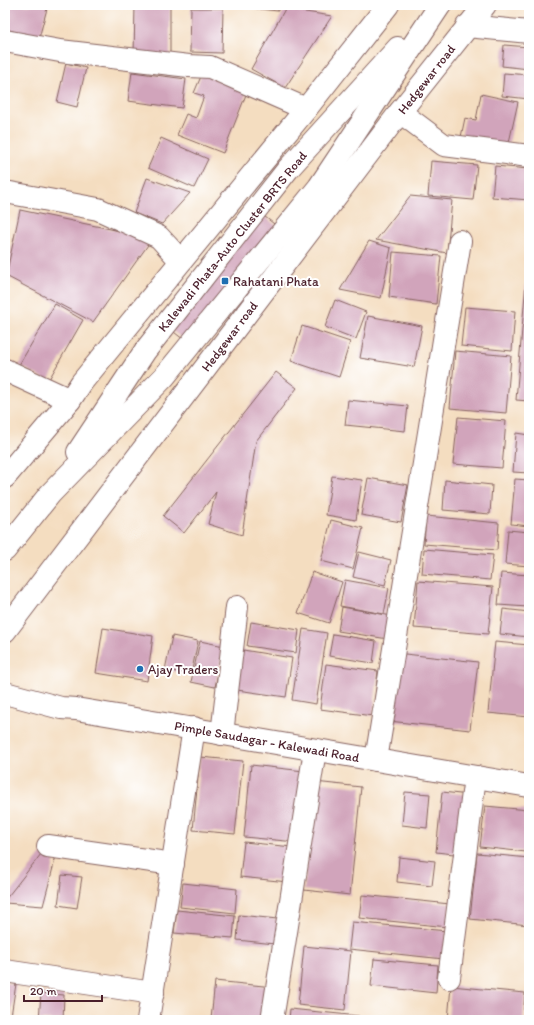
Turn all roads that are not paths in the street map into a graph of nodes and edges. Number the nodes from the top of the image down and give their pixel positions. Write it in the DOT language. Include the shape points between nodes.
graph roads {
  1 [pos="388,5"];
  2 [pos="438,5"];
  3 [pos="485,5"];
  4 [pos="467,26"];
  5 [pos="529,32"];
  6 [pos="5,41"];
  7 [pos="306,109"];
  8 [pos="400,112"];
  9 [pos="529,156"];
  10 [pos="5,192"];
  11 [pos="460,241"];
  12 [pos="181,261"];
  13 [pos="5,370"];
  14 [pos="70,400"];
  15 [pos="5,478"];
  16 [pos="50,494"];
  17 [pos="5,550"];
  18 [pos="237,607"];
  19 [pos="5,631"];
  20 [pos="5,694"];
  21 [pos="194,728"];
  22 [pos="222,734"];
  23 [pos="315,750"];
  24 [pos="376,760"];
  25 [pos="475,777"];
  26 [pos="529,786"];
  27 [pos="48,846"];
  28 [pos="173,864"];
  29 [pos="5,971"];
  30 [pos="449,978"];
  31 [pos="153,993"];
  32 [pos="148,1020"];
  33 [pos="272,1020"];
  1 -- 7 [label="street"];
  2 -- 16 [label="street, Kalewadi Phata-Auto Cluster BRTS Road" via="288,169 145,351"];
  2 -- 16 [label="street, Kalewadi Phata-Auto Cluster BRTS Road" via="314,193 164,377"];
  3 -- 4 [label="street, Hedgewar road"];
  4 -- 5 [label="street"];
  4 -- 8 [label="street, Hedgewar road"];
  6 -- 7 [label="street" via="60,51 210,67"];
  7 -- 12 [label="street"];
  8 -- 9 [label="street" via="444,145"];
  8 -- 19 [label="street, Hedgewar road"];
  10 -- 12 [label="street" via="98,208 159,237"];
  11 -- 24 [label="street"];
  12 -- 14 [label="street"];
  13 -- 14 [label="street"];
  14 -- 15 [label="street"];
  16 -- 17 [label="street, Kalewadi Phata-Auto Cluster BRTS Road"];
  18 -- 22 [label="street"];
  20 -- 21 [label="street, Pimple Saudagar - Kalewadi Road" via="61,708"];
  21 -- 22 [label="street, Pimple Saudagar - Kalewadi Road"];
  21 -- 28 [label="street"];
  22 -- 23 [label="street, Pimple Saudagar - Kalewadi Road"];
  23 -- 24 [label="street, Pimple Saudagar - Kalewadi Road"];
  23 -- 33 [label="street"];
  24 -- 25 [label="street, Pimple Saudagar - Kalewadi Road"];
  25 -- 26 [label="street, Pimple Saudagar - Kalewadi Road"];
  25 -- 30 [label="street"];
  27 -- 28 [label="street"];
  28 -- 31 [label="street"];
  29 -- 31 [label="street"];
  31 -- 32 [label="street"];
}
